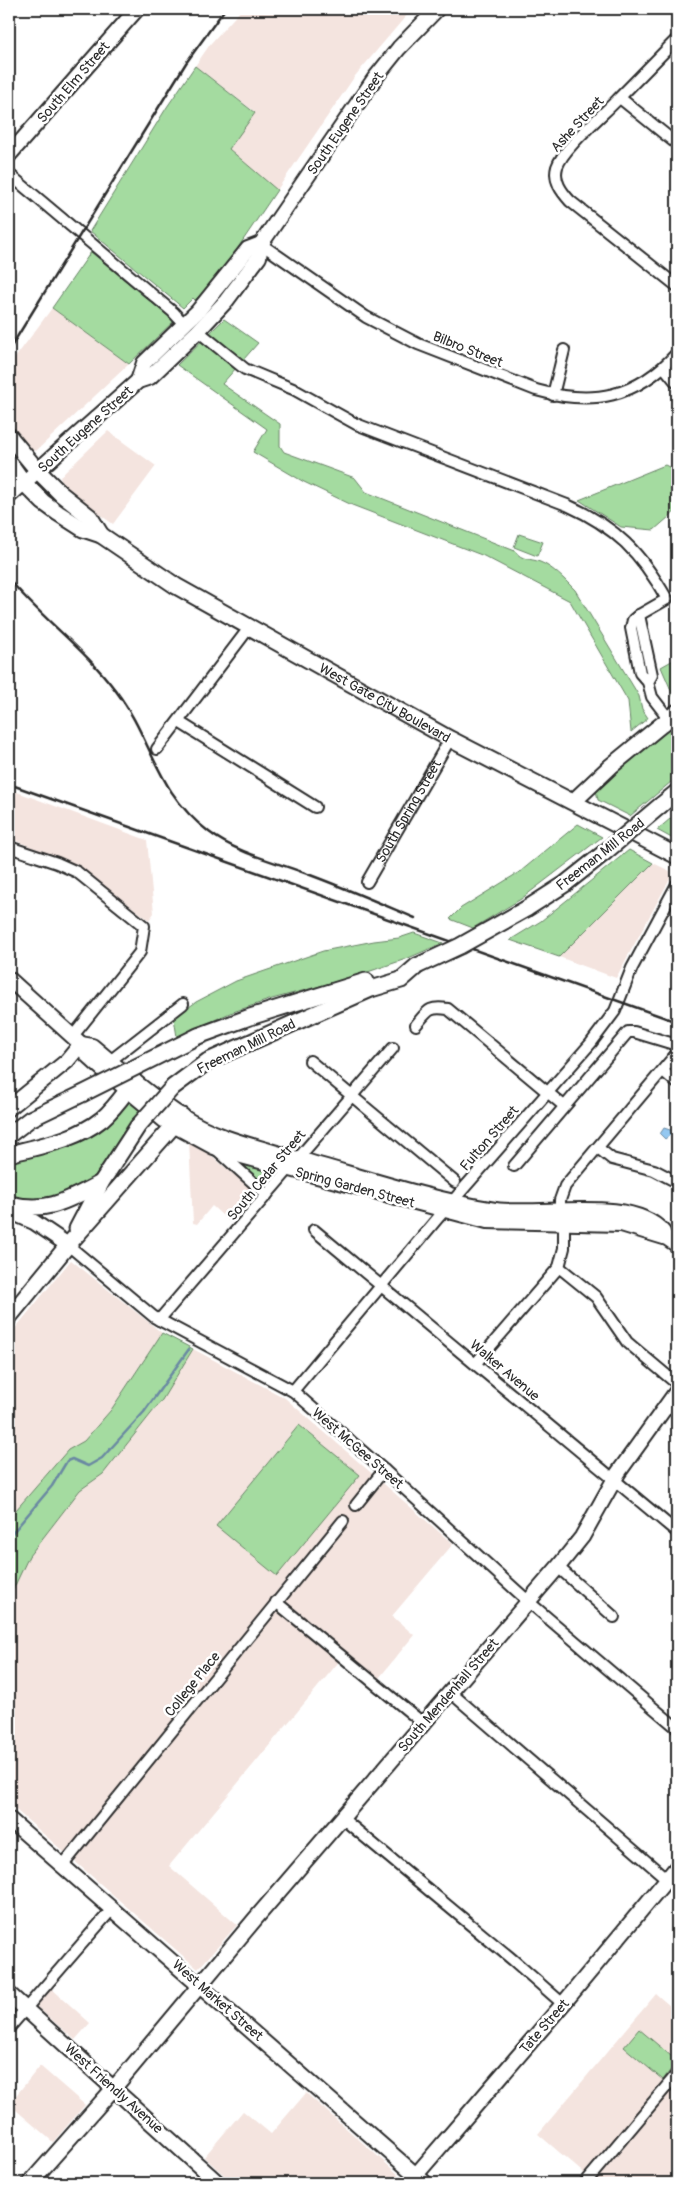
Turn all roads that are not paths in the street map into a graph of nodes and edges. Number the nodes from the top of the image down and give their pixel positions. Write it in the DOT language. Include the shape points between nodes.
graph roads {
  1 [pos="137,9"];
  2 [pos="437,9"];
  3 [pos="677,39"];
  4 [pos="620,98"];
  5 [pos="677,144"];
  6 [pos="9,155"];
  7 [pos="9,174"];
  8 [pos="261,244"];
  9 [pos="677,286"];
  10 [pos="184,324"];
  11 [pos="198,331"];
  12 [pos="564,350"];
  13 [pos="677,353"];
  14 [pos="664,367"];
  15 [pos="138,381"];
  16 [pos="677,383"];
  17 [pos="553,395"];
  18 [pos="9,436"];
  19 [pos="9,462"];
  20 [pos="38,471"];
  21 [pos="24,483"];
  22 [pos="9,496"];
  23 [pos="101,535"];
  24 [pos="639,615"];
  25 [pos="249,628"];
  26 [pos="647,651"];
  27 [pos="636,654"];
  28 [pos="648,682"];
  29 [pos="673,715"];
  30 [pos="179,722"];
  31 [pos="450,739"];
  32 [pos="157,749"];
  33 [pos="677,792"];
  34 [pos="574,802"];
  35 [pos="315,807"];
  36 [pos="9,847"];
  37 [pos="677,856"];
  38 [pos="367,882"];
  39 [pos="677,884"];
  40 [pos="415,966"];
  41 [pos="9,979"];
  42 [pos="183,1004"];
  43 [pos="416,1025"];
  44 [pos="77,1040"];
  45 [pos="677,1045"];
  46 [pos="393,1048"];
  47 [pos="677,1053"];
  48 [pos="110,1061"];
  49 [pos="310,1061"];
  50 [pos="663,1071"];
  51 [pos="677,1084"];
  52 [pos="130,1085"];
  53 [pos="547,1092"];
  54 [pos="352,1096"];
  55 [pos="564,1106"];
  56 [pos="9,1108"];
  57 [pos="178,1121"];
  58 [pos="15,1127"];
  59 [pos="9,1135"];
  60 [pos="214,1147"];
  61 [pos="598,1148"];
  62 [pos="9,1154"];
  63 [pos="293,1164"];
  64 [pos="514,1166"];
  65 [pos="455,1182"];
  66 [pos="677,1182"];
  67 [pos="101,1184"];
  68 [pos="267,1195"];
  69 [pos="9,1204"];
  70 [pos="448,1206"];
  71 [pos="9,1211"];
  72 [pos="562,1217"];
  73 [pos="314,1230"];
  74 [pos="672,1241"];
  75 [pos="68,1246"];
  76 [pos="559,1267"];
  77 [pos="380,1286"];
  78 [pos="9,1317"];
  79 [pos="159,1320"];
  80 [pos="476,1363"];
  81 [pos="677,1384"];
  82 [pos="293,1391"];
  83 [pos="677,1391"];
  84 [pos="384,1470"];
  85 [pos="615,1480"];
  86 [pos="356,1504"];
  87 [pos="343,1521"];
  88 [pos="677,1532"];
  89 [pos="558,1567"];
  90 [pos="276,1602"];
  91 [pos="528,1602"];
  92 [pos="614,1617"];
  93 [pos="450,1692"];
  94 [pos="424,1724"];
  95 [pos="677,1728"];
  96 [pos="342,1818"];
  97 [pos="9,1819"];
  98 [pos="62,1865"];
  99 [pos="677,1866"];
  100 [pos="672,1881"];
  101 [pos="113,1908"];
  102 [pos="199,1985"];
  103 [pos="9,1994"];
  104 [pos="563,2004"];
  105 [pos="25,2009"];
  106 [pos="10,2023"];
  107 [pos="677,2074"];
  108 [pos="114,2088"];
  109 [pos="417,2181"];
  110 [pos="30,2183"];
  111 [pos="218,2183"];
  112 [pos="585,2183"];
  1 -- 6 [label="main road, South Elm Street"];
  2 -- 8 [label="main road, South Eugene Street" via="375,78"];
  3 -- 4 [label="street, Ashe Street"];
  4 -- 5 [label="street"];
  4 -- 9 [label="street, Ashe Street" via="560,160 557,179 561,191 570,201"];
  7 -- 10 [label="street"];
  8 -- 10 [label="main road, South Eugene Street" via="248,249 216,291"];
  8 -- 11 [label="main road, South Eugene Street" via="259,258"];
  8 -- 17 [label="street, Bilbro Street" via="366,317 418,344"];
  10 -- 15 [label="main road, South Eugene Street" via="144,363"];
  11 -- 15 [label="main road, South Eugene Street" via="150,376"];
  11 -- 24 [label="street" via="245,369 293,389 356,424 582,511 616,534 642,559 667,599"];
  12 -- 17 [label="street"];
  13 -- 14 [label="street, Bilbro Street"];
  14 -- 16 [label="street"];
  14 -- 17 [label="street, Bilbro Street" via="616,394 590,398"];
  15 -- 20 [label="main road, South Eugene Street"];
  18 -- 20 [label="main road, West Gate City Boulevard"];
  19 -- 21 [label="main road, West Gate City Boulevard"];
  20 -- 21 [label="main road, South Eugene Street"];
  20 -- 23 [label="main road, West Gate City Boulevard" via="90,517"];
  21 -- 22 [label="main road, South Eugene Street"];
  21 -- 23 [label="main road, West Gate City Boulevard" via="58,513 83,529"];
  23 -- 25 [label="main road, West Gate City Boulevard" via="176,586"];
  24 -- 26 [label="street"];
  24 -- 27 [label="street" via="631,628"];
  25 -- 30 [label="street"];
  25 -- 31 [label="main road, West Gate City Boulevard"];
  26 -- 27 [label="street"];
  26 -- 28 [label="street" via="652,675"];
  27 -- 28 [label="street" via="640,673"];
  28 -- 29 [label="street" via="652,697"];
  29 -- 34 [label="main road" via="611,766"];
  30 -- 32 [label="street"];
  30 -- 35 [label="street"];
  31 -- 34 [label="main road, West Gate City Boulevard"];
  31 -- 38 [label="street, South Spring Street"];
  33 -- 40 [label="main road, Freeman Mill Road, bridge" via="565,884 460,946"];
  34 -- 37 [label="main road, West Gate City Boulevard"];
  36 -- 44 [label="street" via="76,872 141,922 144,929 140,952"];
  39 -- 53 [label="street, Fulton Street" via="632,968 615,1011 592,1043"];
  40 -- 58 [label="main road, Freeman Mill Road, bridge" via="198,1036"];
  40 -- 67 [label="main road, Freeman Mill Road, bridge" via="400,980 371,989 208,1061 173,1087 138,1126"];
  41 -- 44 [label="main road, Spring Garden Street"];
  42 -- 48 [label="street"];
  43 -- 53 [label="street" via="435,1007 448,1009"];
  44 -- 48 [label="main road, Spring Garden Street" via="92,1046"];
  44 -- 52 [label="main road, Spring Garden Street" via="87,1055"];
  44 -- 56 [label="main road" via="67,1061"];
  45 -- 55 [label="street" via="628,1032"];
  46 -- 54 [label="street, South Cedar Street"];
  47 -- 50 [label="street"];
  48 -- 52 [label="main road, Spring Garden Street"];
  49 -- 54 [label="street"];
  50 -- 51 [label="street"];
  50 -- 61 [label="street"];
  52 -- 57 [label="main road, Spring Garden Street"];
  52 -- 62 [label="main road" via="111,1111 94,1125 70,1137"];
  53 -- 55 [label="street"];
  53 -- 70 [label="street, Fulton Street"];
  54 -- 63 [label="street, South Cedar Street"];
  54 -- 65 [label="street"];
  55 -- 64 [label="street"];
  57 -- 60 [label="main road, Spring Garden Street"];
  57 -- 63 [label="main road, Spring Garden Street"];
  57 -- 75 [label="main road"];
  58 -- 59 [label="main road, Freeman Mill Road"];
  60 -- 63 [label="main road, Spring Garden Street"];
  60 -- 68 [label="street"];
  61 -- 66 [label="street" via="612,1159 654,1170"];
  61 -- 72 [label="street" via="565,1186 560,1200"];
  63 -- 68 [label="street, South Cedar Street"];
  63 -- 70 [label="main road, Spring Garden Street"];
  67 -- 69 [label="main road" via="55,1205 37,1209"];
  67 -- 75 [label="main road, Freeman Mill Road"];
  68 -- 79 [label="street, South Cedar Street"];
  70 -- 72 [label="main road, Spring Garden Street"];
  70 -- 77 [label="street, Fulton Street"];
  71 -- 75 [label="main road, West McGee Street" via="34,1222"];
  72 -- 74 [label="main road, Spring Garden Street" via="604,1210 622,1213 654,1224"];
  72 -- 76 [label="street" via="564,1248"];
  73 -- 77 [label="street, Walker Avenue"];
  75 -- 78 [label="main road"];
  75 -- 79 [label="street, West McGee Street"];
  76 -- 80 [label="street"];
  76 -- 81 [label="street" via="596,1297 627,1342"];
  77 -- 80 [label="street, Walker Avenue"];
  77 -- 82 [label="street, Fulton Street"];
  79 -- 82 [label="street, West McGee Street"];
  80 -- 85 [label="street, Walker Avenue"];
  82 -- 84 [label="street, West McGee Street"];
  83 -- 85 [label="main road, South Mendenhall Street"];
  84 -- 86 [label="street"];
  84 -- 91 [label="street, West McGee Street"];
  85 -- 88 [label="street, Walker Avenue"];
  85 -- 89 [label="main road, South Mendenhall Street" via="582,1537"];
  87 -- 90 [label="street, College Place"];
  89 -- 91 [label="main road, South Mendenhall Street"];
  89 -- 92 [label="street"];
  90 -- 94 [label="street"];
  90 -- 98 [label="street, College Place"];
  91 -- 93 [label="main road, South Mendenhall Street"];
  91 -- 95 [label="street, West McGee Street"];
  93 -- 94 [label="main road, South Mendenhall Street"];
  93 -- 100 [label="street"];
  94 -- 96 [label="main road, South Mendenhall Street"];
  96 -- 102 [label="main road, South Mendenhall Street"];
  96 -- 104 [label="street"];
  97 -- 98 [label="main road, West Market Street"];
  98 -- 101 [label="main road, West Market Street"];
  99 -- 100 [label="main road, Tate Street"];
  100 -- 104 [label="main road, Tate Street"];
  101 -- 102 [label="main road, West Market Street"];
  101 -- 105 [label="street"];
  102 -- 108 [label="main road, South Mendenhall Street"];
  102 -- 109 [label="main road, West Market Street"];
  103 -- 105 [label="main road, West Friendly Avenue"];
  104 -- 109 [label="main road, Tate Street"];
  105 -- 106 [label="street"];
  105 -- 108 [label="main road, West Friendly Avenue"];
  107 -- 112 [label="street"];
  108 -- 110 [label="main road, South Mendenhall Street"];
  108 -- 111 [label="main road, West Friendly Avenue"];
}
